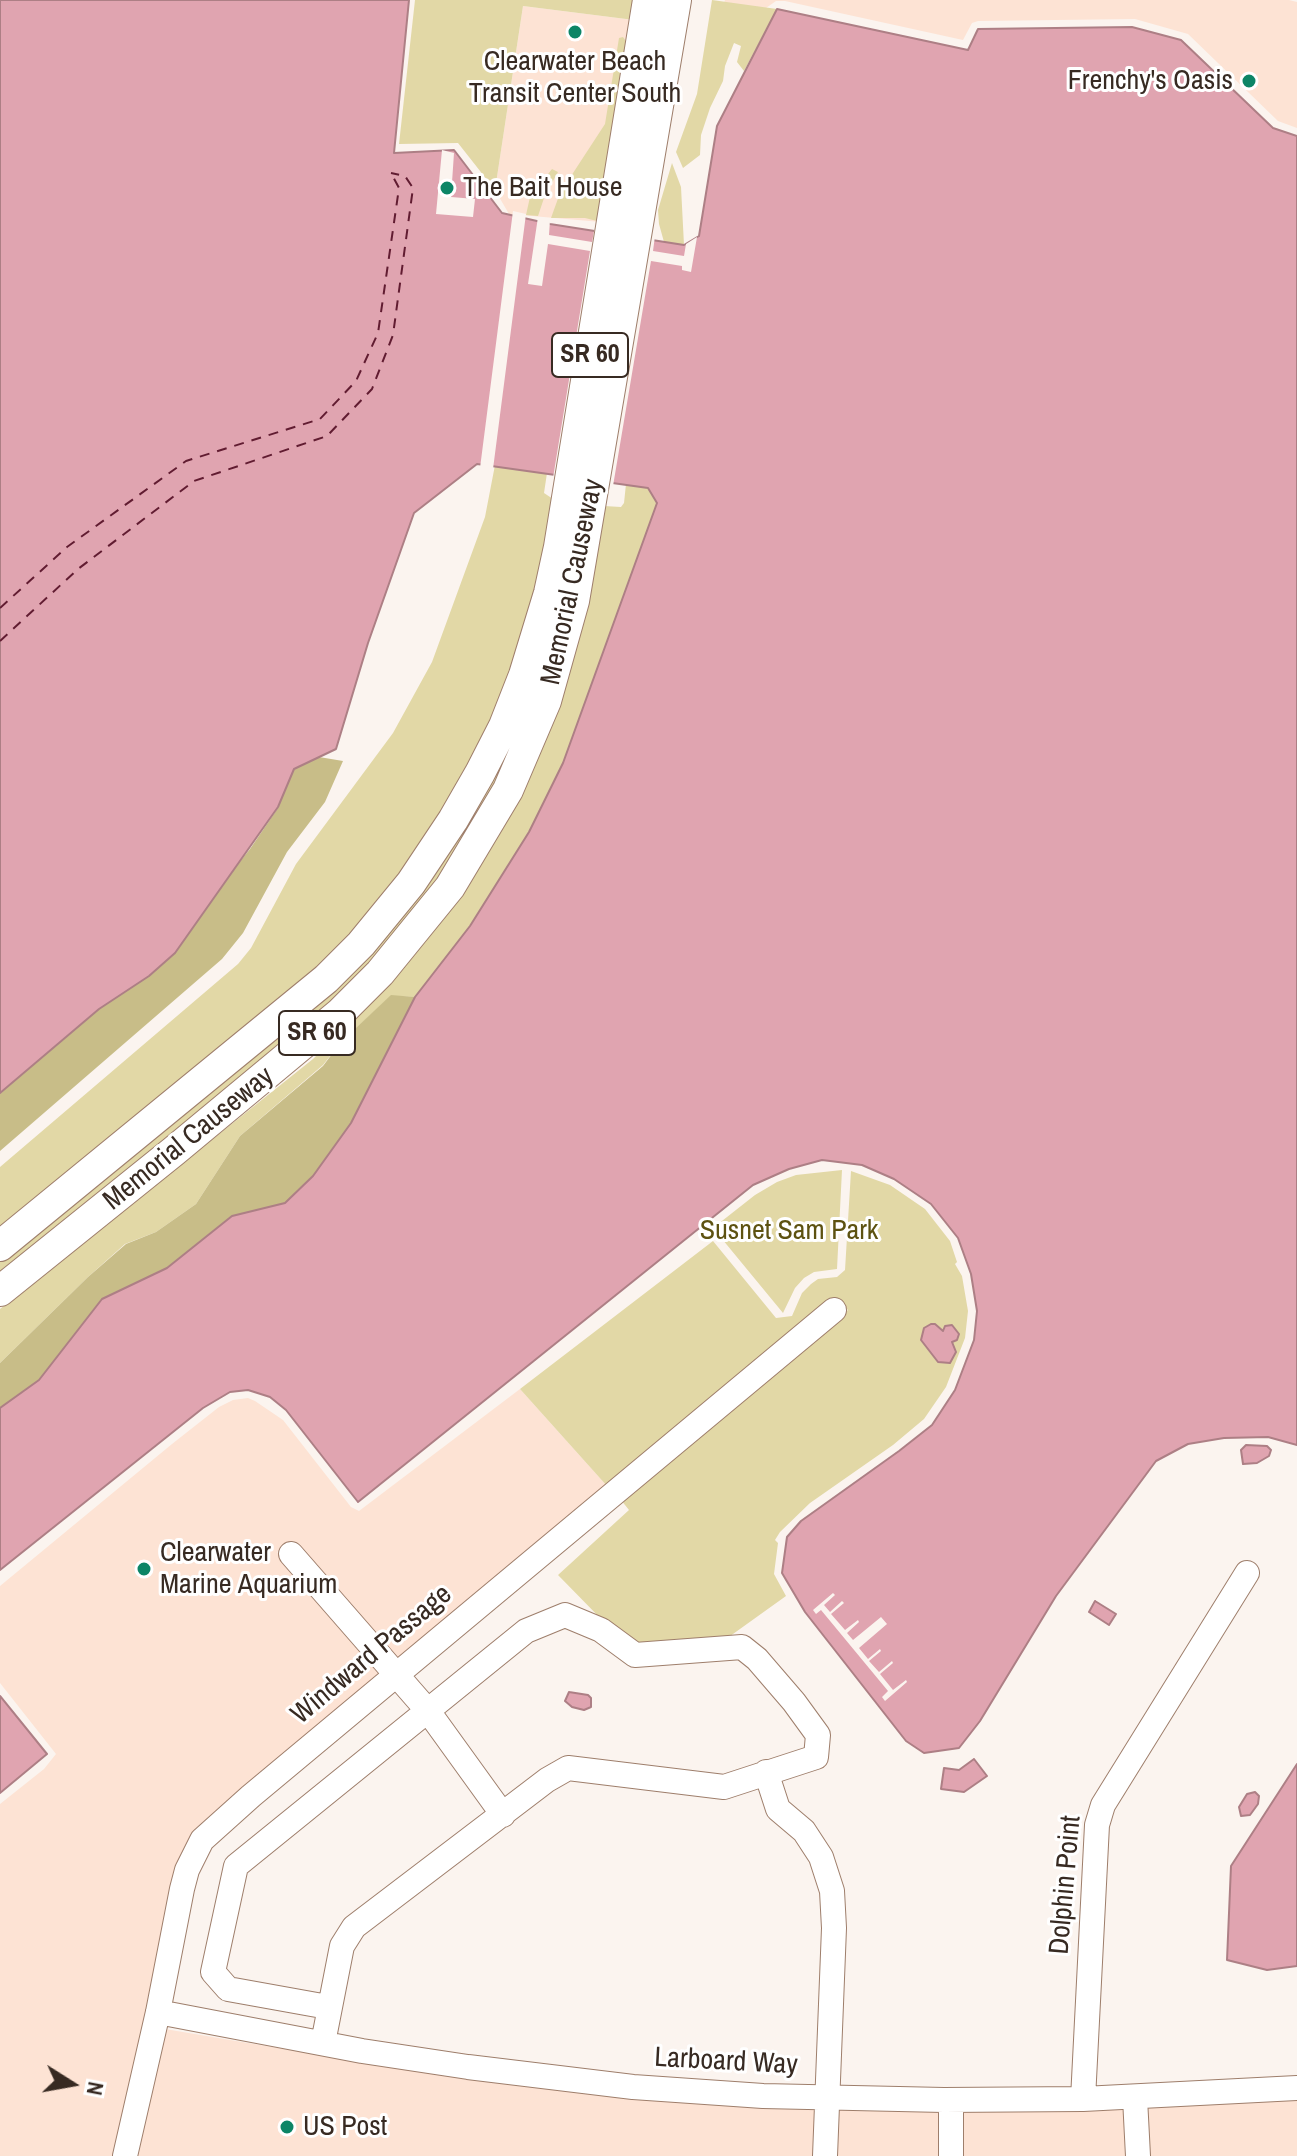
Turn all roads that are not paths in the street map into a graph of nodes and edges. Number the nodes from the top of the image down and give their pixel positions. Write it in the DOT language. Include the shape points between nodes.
graph roads {
  1 [pos="648,0"];
  2 [pos="676,0"];
  3 [pos="625,224"];
  4 [pos="581,491"];
  5 [pos="0,1246"];
  6 [pos="0,1291"];
  7 [pos="834,1310"];
  8 [pos="291,1554"];
  9 [pos="1247,1573"];
  10 [pos="397,1674"];
  11 [pos="428,1711"];
  12 [pos="766,1772"];
  13 [pos="503,1815"];
  14 [pos="328,2007"];
  15 [pos="158,2012"];
  16 [pos="323,2043"];
  17 [pos="1297,2088"];
  18 [pos="828,2097"];
  19 [pos="1135,2098"];
  20 [pos="1083,2099"];
  21 [pos="951,2100"];
  22 [pos="125,2156"];
  23 [pos="825,2156"];
  24 [pos="951,2156"];
  25 [pos="1138,2156"];
  1 -- 3 [label="main road"];
  2 -- 3 [label="main road"];
  3 -- 4 [label="main road, Memorial Causeway / SR 60"];
  4 -- 5 [label="main road, Memorial Causeway / SR 60" via="504,726 453,820 403,893 326,979"];
  4 -- 6 [label="main road, Memorial Causeway / SR 60" via="574,601 546,701 508,790 450,887 340,1013"];
  7 -- 10 [label="street, Windward Passage"];
  8 -- 10 [label="street"];
  9 -- 20 [label="street, Dolphin Point" via="1103,1805 1097,1825"];
  10 -- 11 [label="street"];
  10 -- 15 [label="street, Windward Passage" via="202,1840 182,1889"];
  11 -- 12 [label="street" via="526,1631 565,1615 601,1630 635,1655 742,1647 818,1735 816,1757"];
  11 -- 13 [label="street"];
  11 -- 14 [label="street" via="236,1866 213,1972 228,1989"];
  12 -- 13 [label="street" via="724,1787 568,1768"];
  12 -- 18 [label="street" via="778,1809 804,1831 821,1857 832,1891"];
  13 -- 14 [label="street" via="354,1927 342,1946"];
  14 -- 16 [label="street"];
  15 -- 16 [label="street, Larboard Way"];
  15 -- 22 [label="street, Windward Passage"];
  16 -- 18 [label="street, Larboard Way" via="633,2087"];
  17 -- 19 [label="street, Larboard Way"];
  18 -- 21 [label="street, Larboard Way"];
  18 -- 23 [label="street"];
  19 -- 20 [label="street, Larboard Way"];
  19 -- 25 [label="street"];
  20 -- 21 [label="street, Larboard Way"];
  21 -- 24 [label="street"];
}
